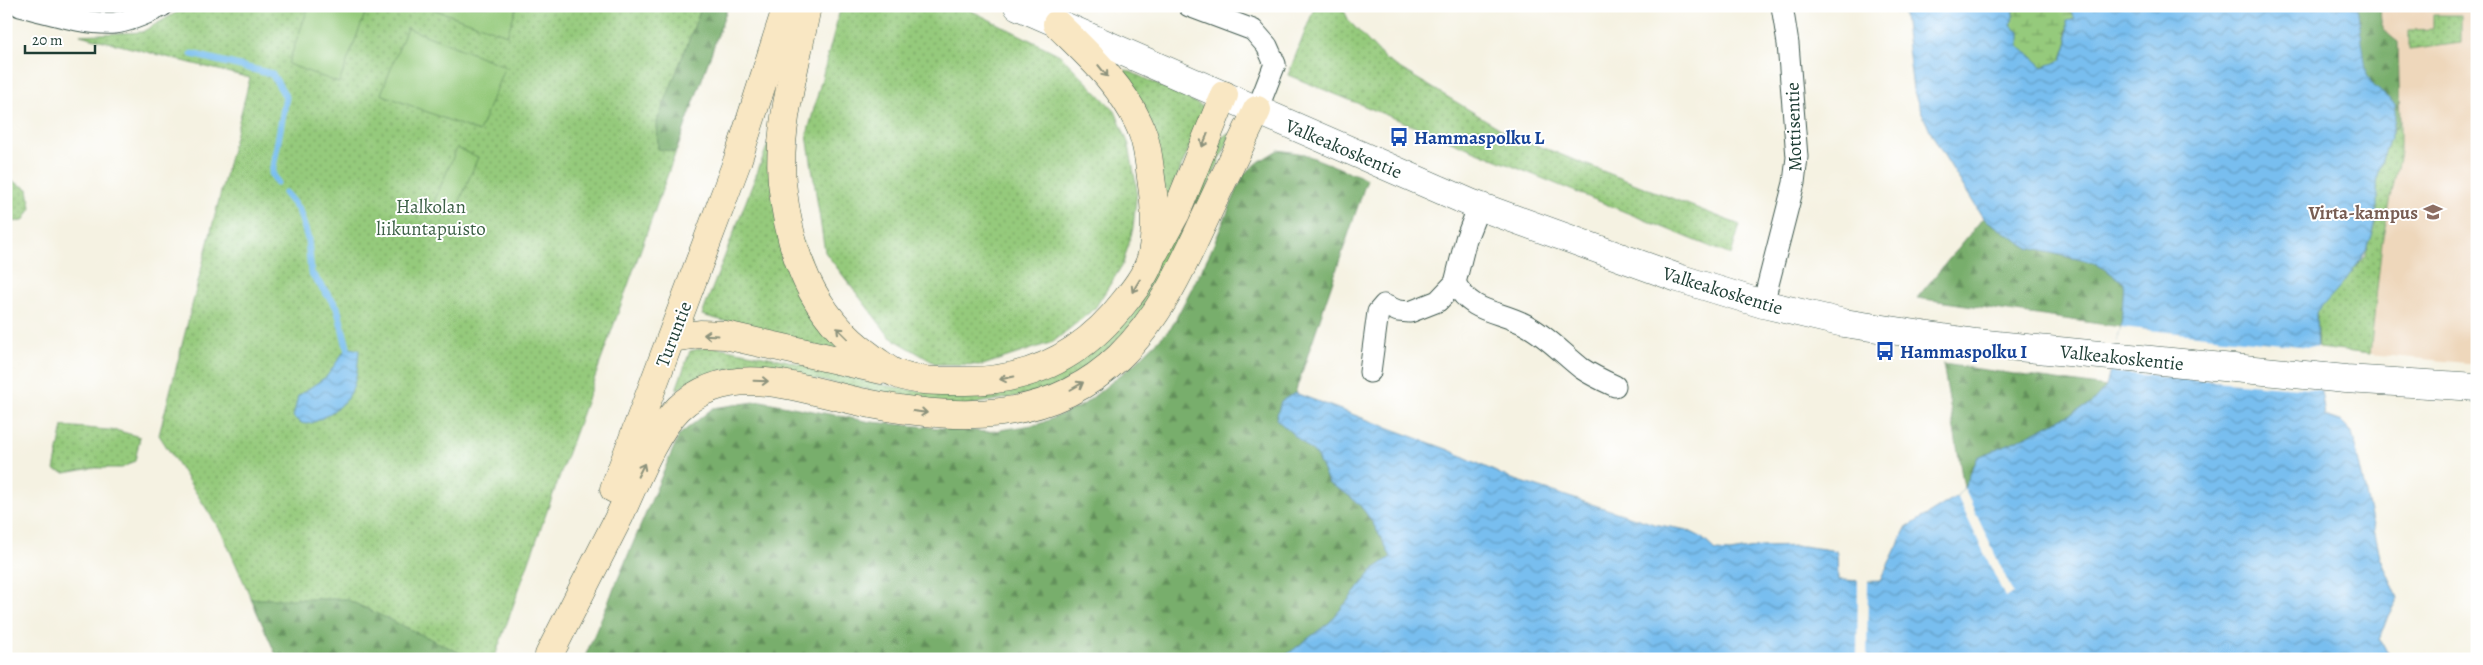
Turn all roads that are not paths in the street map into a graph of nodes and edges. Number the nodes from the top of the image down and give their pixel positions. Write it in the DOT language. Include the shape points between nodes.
graph roads {
  1 [pos="20,6"];
  2 [pos="162,6"];
  3 [pos="787,6"];
  4 [pos="807,6"];
  5 [pos="1018,6"];
  6 [pos="1188,6"];
  7 [pos="1782,6"];
  8 [pos="1057,24"];
  9 [pos="1224,95"];
  10 [pos="1257,110"];
  11 [pos="1479,206"];
  12 [pos="1152,256"];
  13 [pos="1455,283"];
  14 [pos="1763,304"];
  15 [pos="672,338"];
  16 [pos="1370,372"];
  17 [pos="896,374"];
  18 [pos="1615,386"];
  19 [pos="2477,387"];
  20 [pos="549,657"];
  1 -- 2 [label="street" via="91,22 117,22"];
  3 -- 15 [label="main road, Turuntie" via="737,162"];
  17 -- 4 [label="main road, one-way" via="838,330 814,295 795,255 782,181 782,140"];
  5 -- 8 [label="street, Valkeakoskentie"];
  6 -- 10 [label="street" via="1253,30 1267,46 1275,64"];
  7 -- 14 [label="street, Mottisentie" via="1797,157 1794,182"];
  8 -- 9 [label="street, Valkeakoskentie"];
  8 -- 12 [label="main road, one-way" via="1116,86 1144,137 1154,201"];
  9 -- 10 [label="street, Valkeakoskentie"];
  9 -- 12 [label="main road, one-way" via="1176,213"];
  10 -- 11 [label="street, Valkeakoskentie"];
  20 -- 10 [label="main road, one-way" via="640,472 678,409 718,385 764,380 865,403 940,415 995,414 1048,402 1092,378 1118,358 1140,334 1179,275"];
  11 -- 13 [label="street" via="1466,239"];
  11 -- 14 [label="street, Valkeakoskentie" via="1678,278"];
  12 -- 17 [label="main road, one-way" via="1135,288 1112,318 1083,345 1057,360 1010,379 985,382 923,380"];
  13 -- 16 [label="street" via="1438,301 1410,312 1384,305 1378,312"];
  13 -- 18 [label="street" via="1461,295 1476,306 1525,324 1583,369"];
  14 -- 19 [label="street, Valkeakoskentie" via="1853,324 1976,342 2346,379"];
  17 -- 15 [label="main road, one-way" via="725,336 700,334"];
  15 -- 20 [label="main road, Turuntie"];
}
